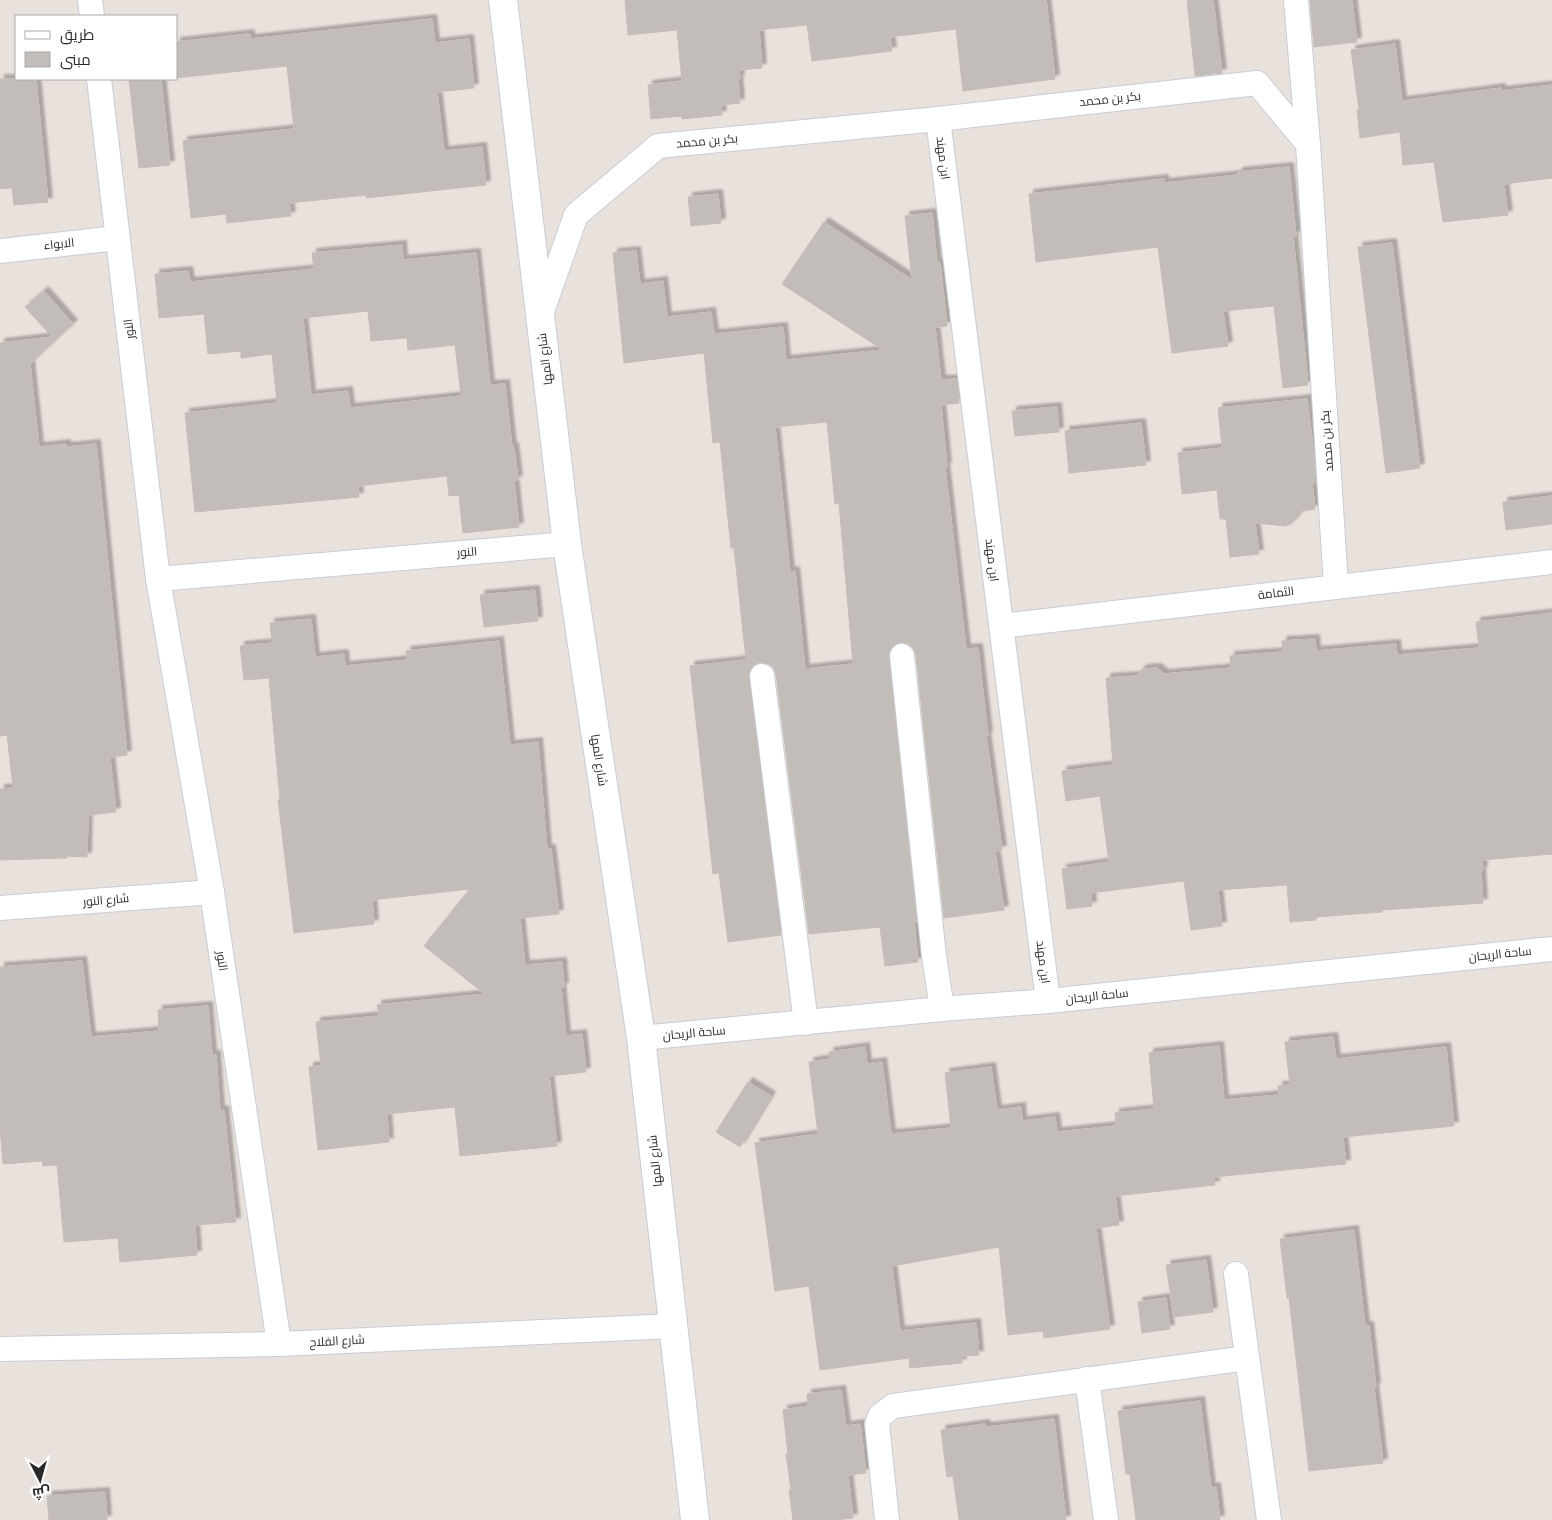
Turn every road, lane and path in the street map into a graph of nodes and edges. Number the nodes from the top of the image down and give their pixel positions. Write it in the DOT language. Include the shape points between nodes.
graph roads {
  1 [pos="90,0"];
  2 [pos="503,0"];
  3 [pos="1296,0"];
  4 [pos="92,15"];
  5 [pos="99,80"];
  6 [pos="938,119"];
  7 [pos="1308,144"];
  8 [pos="118,238"];
  9 [pos="0,251"];
  10 [pos="540,317"];
  11 [pos="567,544"];
  12 [pos="1552,562"];
  13 [pos="158,579"];
  14 [pos="1336,586"];
  15 [pos="1000,626"];
  16 [pos="902,656"];
  17 [pos="762,676"];
  18 [pos="212,892"];
  19 [pos="0,908"];
  20 [pos="1552,949"];
  21 [pos="1048,1001"];
  22 [pos="942,1009"];
  23 [pos="806,1023"];
  24 [pos="641,1038"];
  25 [pos="1236,1274"];
  26 [pos="673,1326"];
  27 [pos="279,1344"];
  28 [pos="0,1350"];
  29 [pos="1247,1358"];
  30 [pos="1087,1379"];
  31 [pos="695,1520"];
  32 [pos="887,1520"];
  33 [pos="1106,1520"];
  34 [pos="1269,1520"];
  1 -- 4 [label="street"];
  2 -- 10 [label="street, شارع المها"];
  3 -- 7 [label="street"];
  5 -- 8 [label="street, النور"];
  6 -- 7 [label="street, بكر بن محمد" via="1257,83"];
  6 -- 10 [label="street, بكر بن محمد" via="658,146 576,215"];
  6 -- 15 [label="street, ابن مهند"];
  7 -- 14 [label="street, بكر بن محمد"];
  8 -- 9 [label="street, الابواء"];
  8 -- 13 [label="street, النور"];
  10 -- 11 [label="street, شارع المها"];
  11 -- 13 [label="street, النور"];
  11 -- 24 [label="street, شارع المها"];
  12 -- 14 [label="street, الثمامة"];
  13 -- 18 [label="street, النور"];
  14 -- 15 [label="street, الثمامة"];
  15 -- 21 [label="street, ابن مهند"];
  16 -- 22 [label="street"];
  17 -- 23 [label="street"];
  18 -- 19 [label="street, شارع النور"];
  18 -- 27 [label="street, النور"];
  20 -- 21 [label="street, ساحة الريحان"];
  21 -- 22 [label="street, ساحة الريحان"];
  22 -- 23 [label="street, ساحة الريحان"];
  23 -- 24 [label="street, ساحة الريحان"];
  24 -- 26 [label="street, شارع المها"];
  25 -- 29 [label="street"];
  26 -- 27 [label="street, شارع الفلاح"];
  26 -- 31 [label="street, شارع المها"];
  27 -- 28 [label="street, شارع الفلاح"];
  29 -- 30 [label="street"];
  29 -- 34 [label="street"];
  30 -- 32 [label="street" via="892,1406 885,1410 877,1424 877,1432"];
  30 -- 33 [label="street"];
}
